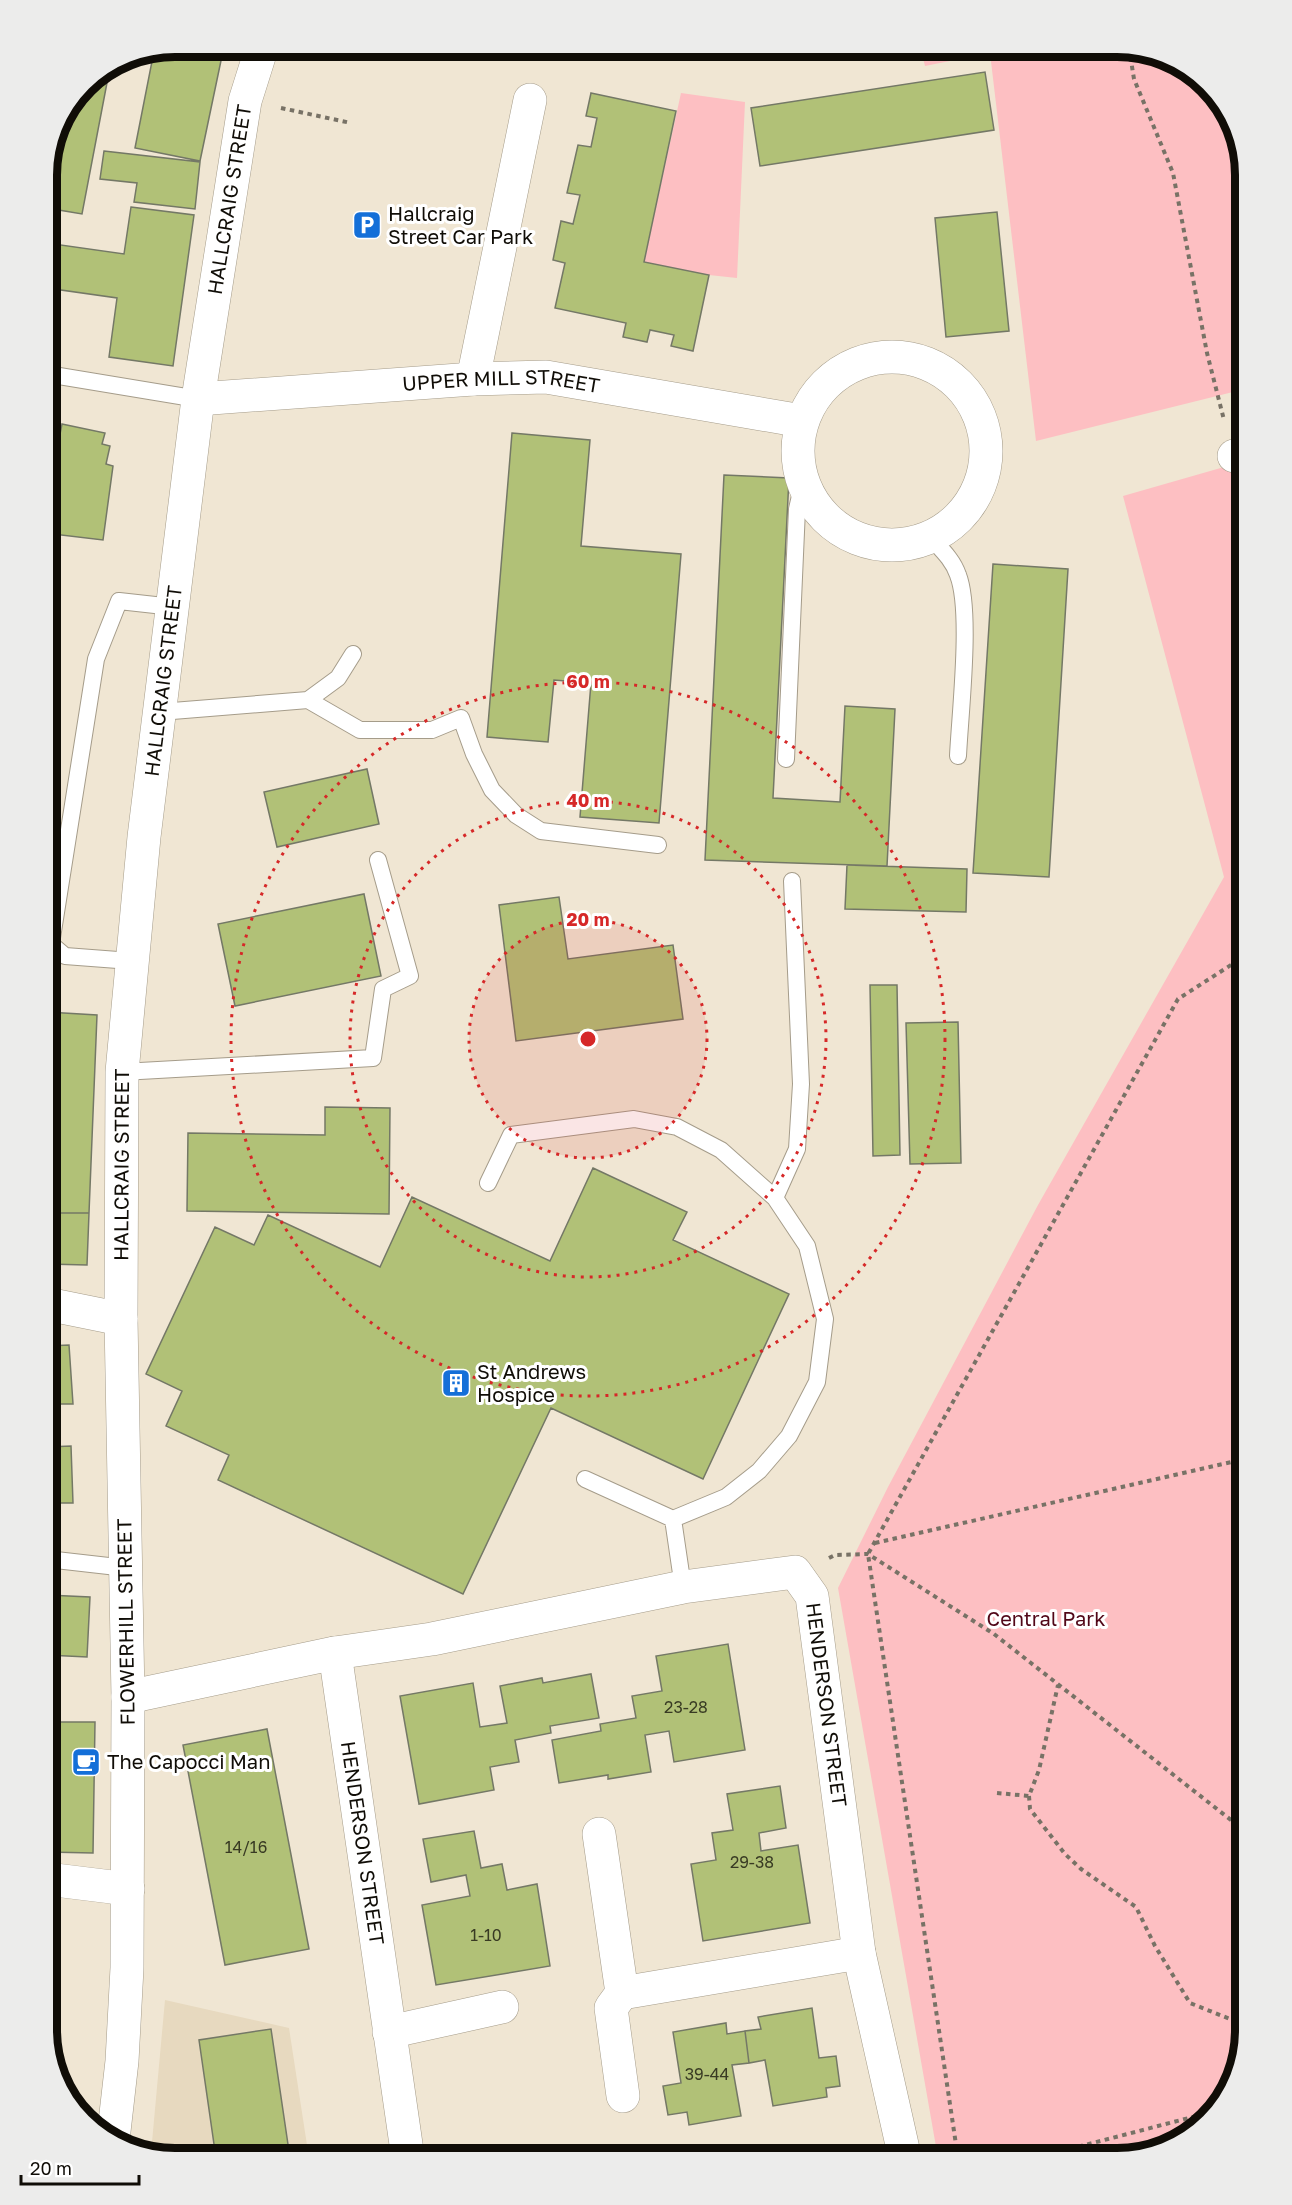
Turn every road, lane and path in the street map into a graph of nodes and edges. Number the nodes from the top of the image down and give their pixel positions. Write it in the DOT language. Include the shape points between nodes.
graph roads {
  1 [pos="259,57"];
  2 [pos="1131,58"];
  3 [pos="530,100"];
  4 [pos="245,101"];
  5 [pos="351,123"];
  6 [pos="57,376"];
  7 [pos="473,379"];
  8 [pos="198,399"];
  9 [pos="802,421"];
  10 [pos="1235,441"];
  11 [pos="803,483"];
  12 [pos="931,538"];
  13 [pos="173,607"];
  14 [pos="353,654"];
  15 [pos="308,700"];
  16 [pos="160,712"];
  17 [pos="958,756"];
  18 [pos="786,759"];
  19 [pos="658,845"];
  20 [pos="378,860"];
  21 [pos="792,881"];
  22 [pos="57,907"];
  23 [pos="57,950"];
  24 [pos="131,961"];
  25 [pos="1235,962"];
  26 [pos="122,1072"];
  27 [pos="488,1183"];
  28 [pos="775,1198"];
  29 [pos="57,1306"];
  30 [pos="121,1319"];
  31 [pos="1235,1461"];
  32 [pos="585,1479"];
  33 [pos="673,1519"];
  34 [pos="874,1543"];
  35 [pos="868,1554"];
  36 [pos="57,1560"];
  37 [pos="126,1568"];
  38 [pos="795,1572"];
  39 [pos="683,1587"];
  40 [pos="335,1653"];
  41 [pos="1058,1685"];
  42 [pos="128,1697"];
  43 [pos="997,1793"];
  44 [pos="1029,1796"];
  45 [pos="1235,1823"];
  46 [pos="599,1834"];
  47 [pos="57,1880"];
  48 [pos="128,1889"];
  49 [pos="860,1953"];
  50 [pos="622,1992"];
  51 [pos="502,2007"];
  52 [pos="1235,2021"];
  53 [pos="389,2032"];
  54 [pos="622,2096"];
  55 [pos="1198,2116"];
  56 [pos="114,2131"];
  57 [pos="406,2148"];
  58 [pos="903,2148"];
  59 [pos="957,2148"];
  60 [pos="1073,2148"];
  1 -- 4 [label="street, HALLCRAIG STREET"];
  2 -- 10 [label="path" via="1134,79 1173,172 1207,353"];
  3 -- 7 [label="street"];
  4 -- 5 [label="path"];
  4 -- 8 [label="street, HALLCRAIG STREET"];
  6 -- 8 [label="lane"];
  7 -- 8 [label="street, UPPER MILL STREET"];
  7 -- 9 [label="street, UPPER MILL STREET" via="546,377"];
  8 -- 13 [label="street, HALLCRAIG STREET"];
  9 -- 11 [label="street" via="797,452"];
  9 -- 12 [label="street" via="816,393 839,371 868,358 900,356 930,363 957,380 976,405 986,435 986,466 976,496 957,520"];
  11 -- 12 [label="street" via="818,510 841,531 870,543 901,546"];
  11 -- 18 [label="lane" via="797,509"];
  12 -- 17 [label="lane" via="952,560 960,578 964,618"];
  13 -- 16 [label="street, HALLCRAIG STREET"];
  13 -- 22 [label="lane" via="119,601 96,659"];
  14 -- 15 [label="lane" via="338,678"];
  15 -- 16 [label="lane"];
  15 -- 19 [label="lane" via="360,730 432,730 461,718 492,790 516,815 541,831"];
  16 -- 24 [label="street, HALLCRAIG STREET"];
  20 -- 26 [label="lane" via="410,976 383,989 373,1058"];
  21 -- 28 [label="lane" via="801,1084 797,1149"];
  23 -- 24 [label="lane" via="65,956"];
  24 -- 26 [label="street, HALLCRAIG STREET"];
  25 -- 34 [label="path" via="1178,999"];
  26 -- 30 [label="street, HALLCRAIG STREET"];
  27 -- 28 [label="lane" via="511,1135 634,1119 677,1127 721,1150"];
  28 -- 33 [label="lane" via="807,1246 825,1318 817,1382 789,1436 759,1471 726,1497"];
  29 -- 30 [label="street"];
  30 -- 37 [label="street, FLOWERHILL STREET"];
  31 -- 34 [label="path"];
  32 -- 33 [label="lane"];
  33 -- 39 [label="lane"];
  34 -- 35 [label="path"];
  35 -- 38 [label="path" via="835,1555"];
  35 -- 41 [label="path" via="994,1634"];
  35 -- 59 [label="path"];
  36 -- 37 [label="lane"];
  37 -- 42 [label="street, FLOWERHILL STREET"];
  38 -- 39 [label="street"];
  38 -- 49 [label="street, HENDERSON STREET" via="812,1596"];
  39 -- 40 [label="street" via="432,1639"];
  40 -- 42 [label="street"];
  40 -- 53 [label="street, HENDERSON STREET"];
  41 -- 44 [label="path" via="1039,1770"];
  41 -- 45 [label="path"];
  42 -- 48 [label="street, FLOWERHILL STREET"];
  43 -- 44 [label="path"];
  44 -- 52 [label="path" via="1030,1809 1065,1854 1136,1907 1190,2003"];
  46 -- 50 [label="street"];
  47 -- 48 [label="street"];
  48 -- 56 [label="street, FLOWERHILL STREET" via="123,2049"];
  49 -- 50 [label="street"];
  49 -- 58 [label="street, HENDERSON STREET"];
  50 -- 54 [label="street" via="611,2008"];
  51 -- 53 [label="street"];
  53 -- 57 [label="street, HENDERSON STREET"];
  55 -- 60 [label="path"];
}
